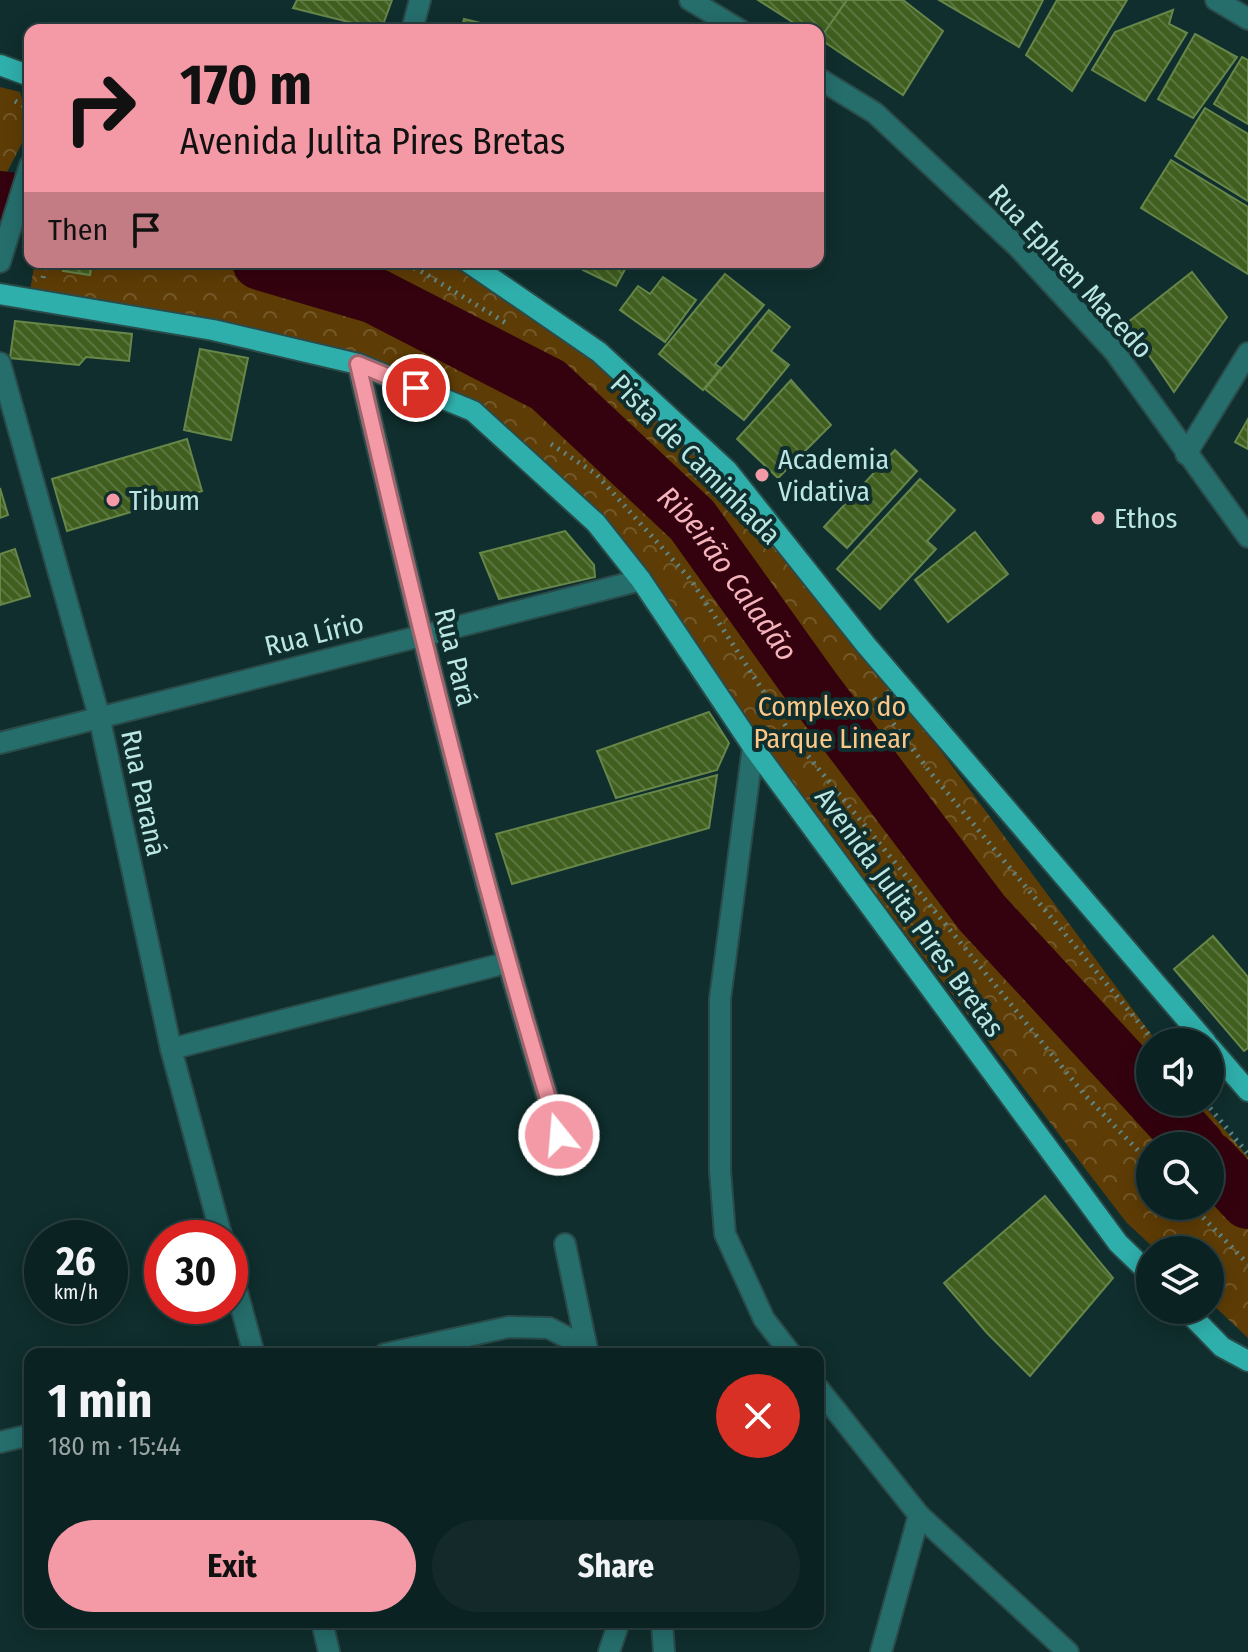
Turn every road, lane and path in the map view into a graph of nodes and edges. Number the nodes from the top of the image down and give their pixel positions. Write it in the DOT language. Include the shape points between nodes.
graph roads {
  1 [pos="420,0"];
  2 [pos="690,0"];
  3 [pos="1216,0"];
  4 [pos="1248,19"];
  5 [pos="414,24"];
  6 [pos="730,24"];
  7 [pos="0,65"];
  8 [pos="24,74"];
  9 [pos="824,82"];
  10 [pos="24,186"];
  11 [pos="0,262"];
  12 [pos="414,268"];
  13 [pos="477,268"];
  14 [pos="0,294"];
  15 [pos="519,331"];
  16 [pos="1248,353"];
  17 [pos="0,363"];
  18 [pos="358,364"];
  19 [pos="1186,454"];
  20 [pos="1248,537"];
  21 [pos="641,580"];
  22 [pos="421,636"];
  23 [pos="872,696"];
  24 [pos="99,716"];
  25 [pos="0,743"];
  26 [pos="753,747"];
  27 [pos="506,963"];
  28 [pos="1143,1028"];
  29 [pos="1194,1028"];
  30 [pos="171,1049"];
  31 [pos="1224,1063"];
  32 [pos="1248,1091"];
  33 [pos="1217,1116"];
  34 [pos="559,1135"];
  35 [pos="1248,1154"];
  36 [pos="217,1220"];
  37 [pos="1206,1220"];
  38 [pos="565,1244"];
  39 [pos="1136,1260"];
  40 [pos="1248,1264"];
  41 [pos="246,1324"];
  42 [pos="1200,1324"];
  43 [pos="252,1348"];
  44 [pos="413,1348"];
  45 [pos="583,1348"];
  46 [pos="586,1348"];
  47 [pos="786,1348"];
  48 [pos="1248,1361"];
  49 [pos="824,1396"];
  50 [pos="24,1436"];
  51 [pos="0,1442"];
  52 [pos="919,1515"];
  53 [pos="323,1628"];
  54 [pos="617,1628"];
  55 [pos="662,1628"];
  56 [pos="329,1652"];
  57 [pos="609,1652"];
  58 [pos="664,1652"];
  59 [pos="881,1652"];
  60 [pos="1068,1652"];
  1 -- 5 [label="street"];
  2 -- 6 [label="street"];
  3 -- 4 [label="street"];
  7 -- 8 [label="main road"];
  9 -- 19 [label="street, Rua Ephren Macedo" via="875,113 1019,248 1114,351"];
  10 -- 11 [label="street"];
  12 -- 15 [label="path"];
  13 -- 29 [label="main road" via="599,352 727,470 866,645"];
  14 -- 18 [label="main road, Avenida Julita Pires Bretas" via="213,330"];
  16 -- 19 [label="street"];
  17 -- 24 [label="street, Rua Paraná"];
  18 -- 21 [label="main road, Avenida Julita Pires Bretas" via="473,411 596,523"];
  18 -- 22 [label="street, Rua Pará"];
  19 -- 20 [label="street, Rua Ephren Macedo"];
  21 -- 22 [label="street, Rua Lírio"];
  21 -- 26 [label="main road, Avenida Julita Pires Bretas"];
  22 -- 24 [label="street, Rua Lírio"];
  22 -- 27 [label="street, Rua Pará"];
  23 -- 28 [label="path"];
  24 -- 25 [label="street, Rua Lírio"];
  24 -- 30 [label="street, Rua Paraná"];
  26 -- 39 [label="main road, Avenida Julita Pires Bretas" via="1118,1243"];
  26 -- 47 [label="street" via="720,999 720,1171 725,1234 764,1319"];
  27 -- 30 [label="street"];
  27 -- 34 [label="street, Rua Pará"];
  30 -- 36 [label="street, Rua Paraná"];
  31 -- 32 [label="main road"];
  33 -- 35 [label="path"];
  37 -- 40 [label="path"];
  38 -- 46 [label="street"];
  41 -- 43 [label="street"];
  42 -- 48 [label="main road" via="1222,1347"];
  44 -- 45 [label="street" via="509,1327 549,1328"];
  49 -- 52 [label="street"];
  50 -- 51 [label="street"];
  52 -- 59 [label="street"];
  52 -- 60 [label="street"];
  53 -- 56 [label="street"];
  54 -- 57 [label="street"];
  55 -- 58 [label="street"];
}
